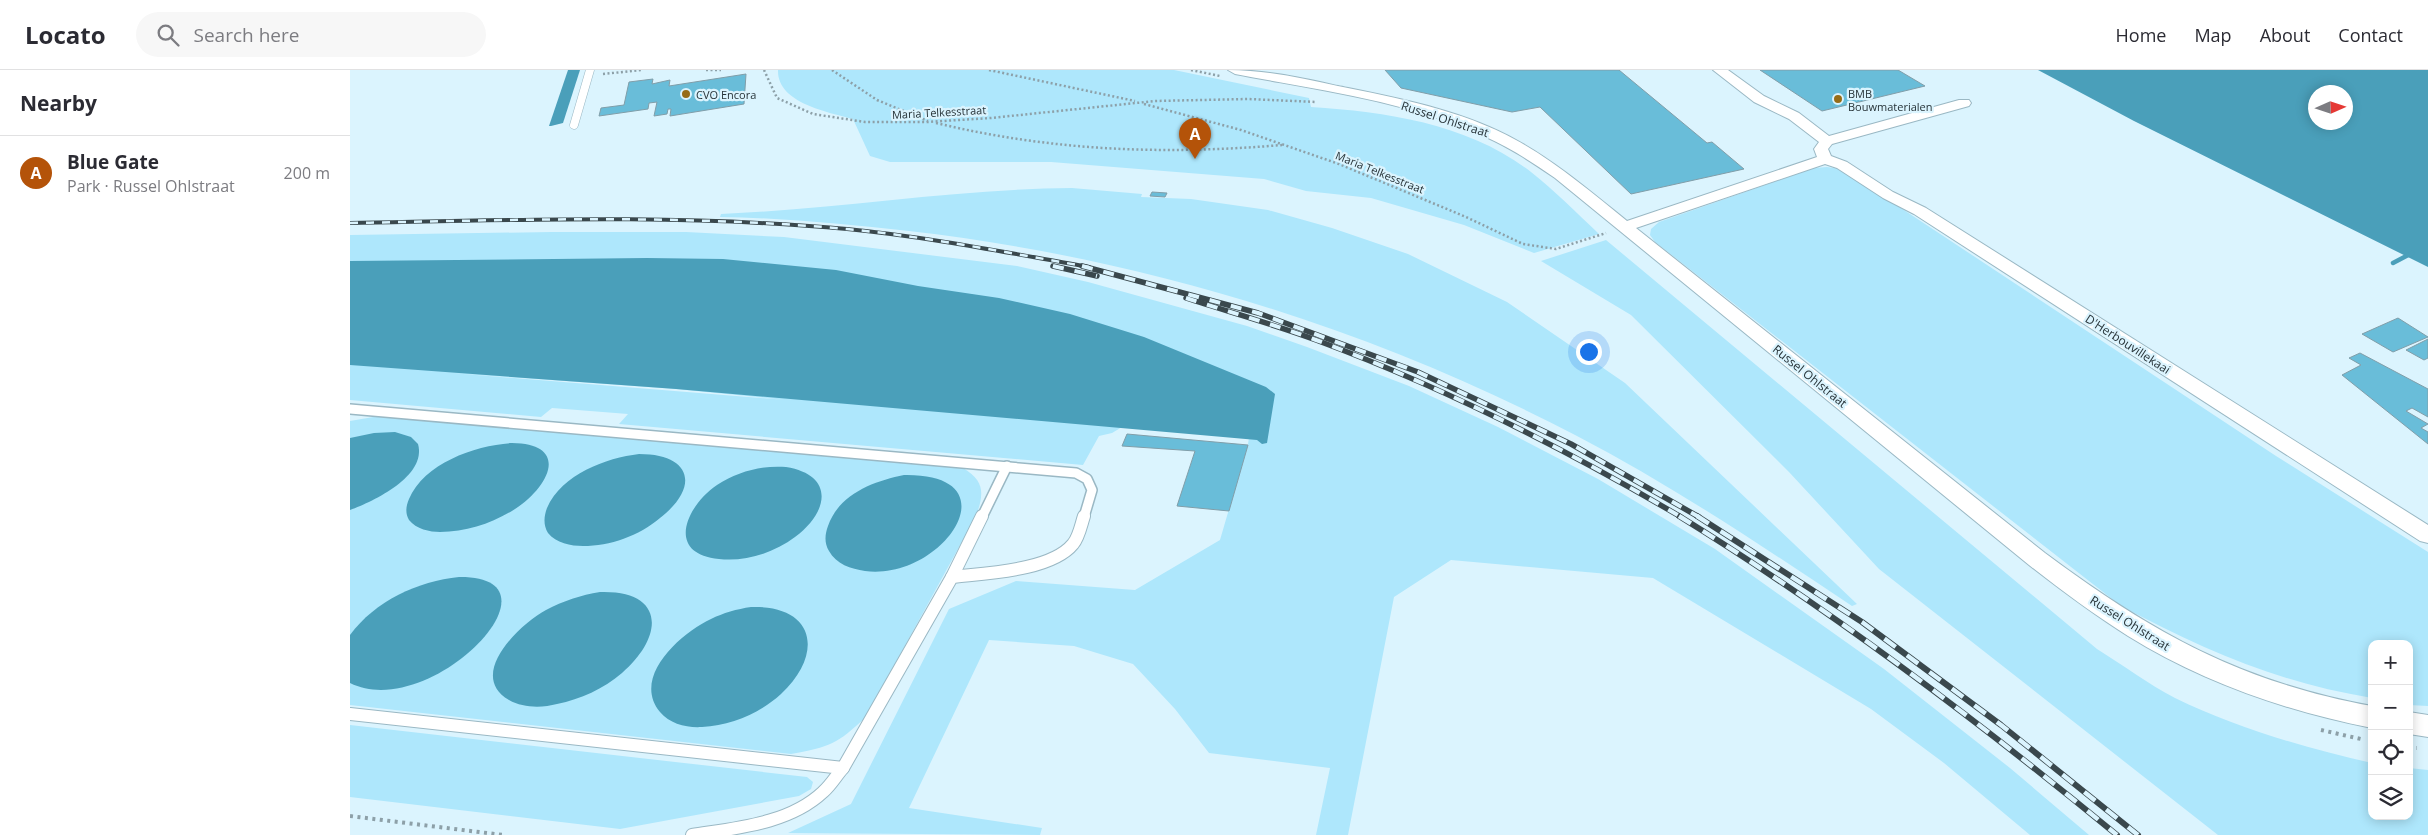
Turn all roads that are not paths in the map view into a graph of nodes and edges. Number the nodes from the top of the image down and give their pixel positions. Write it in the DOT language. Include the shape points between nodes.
graph roads {
  1 [pos="1235,70"];
  2 [pos="1720,70"];
  3 [pos="590,72"];
  4 [pos="1964,103"];
  5 [pos="574,125"];
  6 [pos="1827,141"];
  7 [pos="1825,159"];
  8 [pos="1617,230"];
  9 [pos="350,409"];
  10 [pos="1007,466"];
  11 [pos="2428,535"];
  12 [pos="952,577"];
  13 [pos="350,714"];
  14 [pos="2368,717"];
  15 [pos="2413,724"];
  16 [pos="2428,726"];
  17 [pos="843,768"];
  18 [pos="692,835"];
  1 -- 8 [label="street, Russel Ohlstraat" via="1420,108 1480,128 1524,150 1553,170"];
  2 -- 6 [label="street" via="1760,99 1794,116"];
  3 -- 5 [label="lane"];
  4 -- 6 [label="street"];
  6 -- 7 [label="street" via="1821,149"];
  7 -- 8 [label="street"];
  7 -- 11 [label="street, D'Herbouvillekaai" via="1842,165 1920,211"];
  8 -- 14 [label="street, Russel Ohlstraat" via="2037,560 2109,612 2175,651 2238,678 2289,698"];
  9 -- 10 [label="lane"];
  10 -- 12 [label="lane"];
  10 -- 12 [label="lane" via="1076,472 1087,478 1092,490 1073,544 1060,555 1035,565"];
  12 -- 17 [label="lane"];
  13 -- 17 [label="lane"];
  15 -- 16 [label="street"];
  17 -- 18 [label="lane" via="822,794 790,814 752,825"];
}
